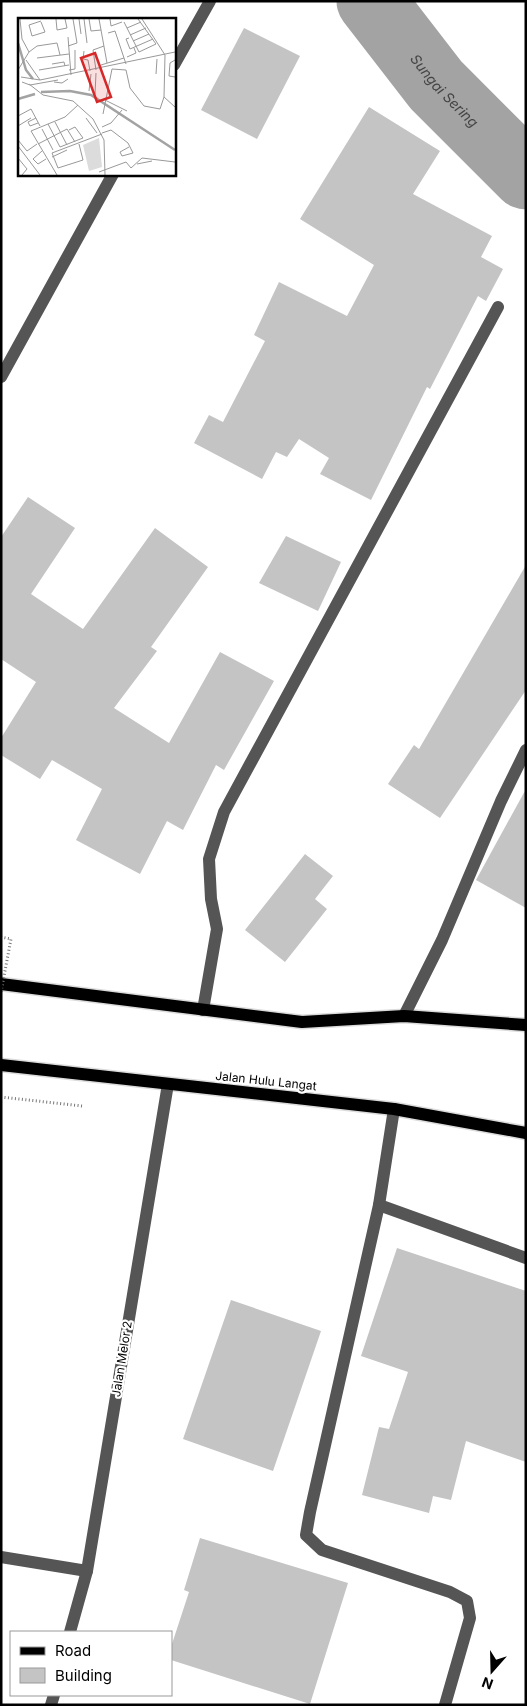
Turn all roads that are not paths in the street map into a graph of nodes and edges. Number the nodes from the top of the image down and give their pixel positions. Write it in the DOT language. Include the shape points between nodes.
graph roads {
  1 [pos="210,1"];
  2 [pos="175,63"];
  3 [pos="112,175"];
  4 [pos="498,307"];
  5 [pos="1,377"];
  6 [pos="526,750"];
  7 [pos="1,984"];
  8 [pos="204,1010"];
  9 [pos="404,1016"];
  10 [pos="526,1025"];
  11 [pos="1,1065"];
  12 [pos="168,1084"];
  13 [pos="394,1109"];
  14 [pos="526,1133"];
  15 [pos="379,1205"];
  16 [pos="526,1258"];
  17 [pos="1,1557"];
  18 [pos="87,1571"];
  19 [pos="70,1631"];
  20 [pos="445,1705"];
  1 -- 2 [label="street"];
  3 -- 5 [label="street"];
  4 -- 8 [label="street" via="224,812 209,859 216,929"];
  6 -- 9 [label="street" via="442,940"];
  7 -- 8 [label="main road"];
  8 -- 9 [label="main road" via="302,1022"];
  9 -- 10 [label="main road"];
  11 -- 12 [label="main road, Jalan Hulu Langat"];
  12 -- 13 [label="main road, Jalan Hulu Langat"];
  12 -- 18 [label="street, Jalan Melor 2"];
  13 -- 14 [label="main road, Jalan Hulu Langat"];
  13 -- 15 [label="street"];
  15 -- 16 [label="street"];
  15 -- 20 [label="street" via="306,1535 322,1550 450,1592 467,1601 470,1618"];
  17 -- 18 [label="street"];
  18 -- 19 [label="street, Jalan Melor 2"];
}
